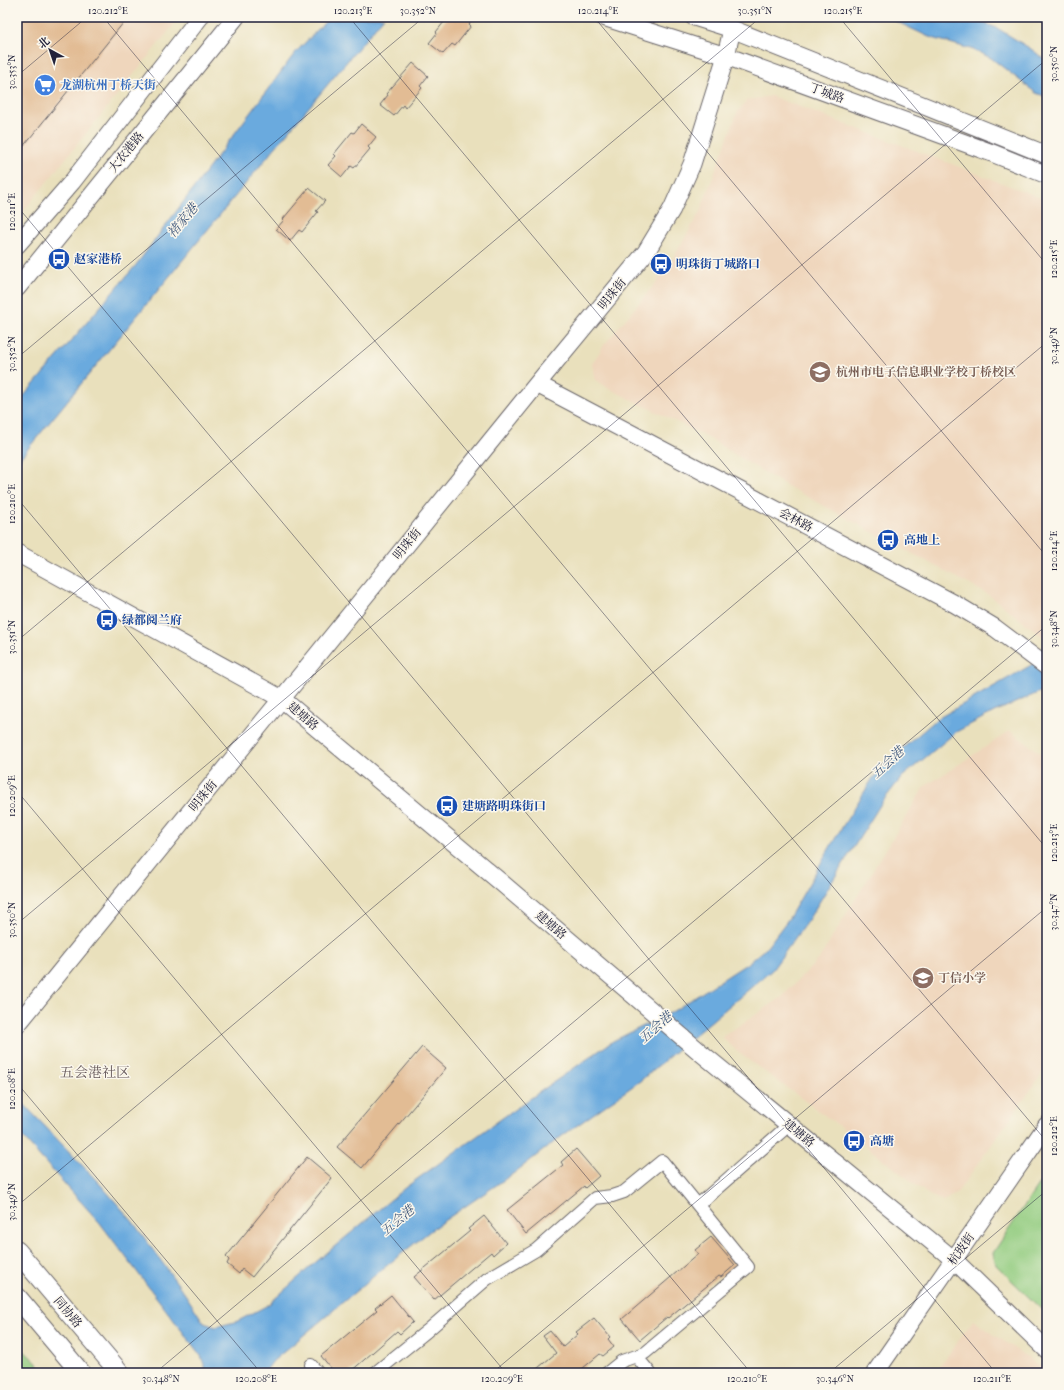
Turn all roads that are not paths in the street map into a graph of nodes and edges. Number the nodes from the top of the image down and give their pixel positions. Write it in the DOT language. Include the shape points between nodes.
graph roads {
  1 [pos="200,17"];
  2 [pos="236,17"];
  3 [pos="604,17"];
  4 [pos="694,17"];
  5 [pos="732,29"];
  6 [pos="726,56"];
  7 [pos="1047,155"];
  8 [pos="1047,175"];
  9 [pos="17,245"];
  10 [pos="17,288"];
  11 [pos="537,384"];
  12 [pos="17,553"];
  13 [pos="1047,667"];
  14 [pos="282,699"];
  15 [pos="17,1025"];
  16 [pos="789,1125"];
  17 [pos="1047,1125"];
  18 [pos="698,1205"];
  19 [pos="17,1252"];
  20 [pos="953,1259"];
  21 [pos="17,1296"];
  22 [pos="1047,1350"];
  23 [pos="636,1356"];
  24 [pos="81,1373"];
  25 [pos="120,1373"];
  26 [pos="375,1373"];
  27 [pos="607,1373"];
  28 [pos="650,1373"];
  29 [pos="875,1373"];
  1 -- 9 [label="street, 大农港路" via="72,182"];
  2 -- 10 [label="street, 大农港路"];
  3 -- 6 [label="street, 丁城路"];
  4 -- 5 [label="street, 丁城路"];
  5 -- 6 [label="street, 明珠街"];
  5 -- 7 [label="street, 丁城路"];
  6 -- 8 [label="street, 丁城路"];
  6 -- 11 [label="street, 明珠街" via="692,164 672,209 646,252"];
  11 -- 13 [label="street, 会林路" via="955,604 995,628"];
  11 -- 14 [label="street, 明珠街"];
  12 -- 14 [label="street, 建塘路"];
  14 -- 15 [label="street, 明珠街"];
  14 -- 16 [label="street, 建塘路"];
  16 -- 18 [label="street"];
  16 -- 20 [label="street, 建塘路"];
  17 -- 20 [label="street, 杭玻街"];
  18 -- 23 [label="street" via="748,1267 645,1353"];
  18 -- 26 [label="street" via="662,1162 624,1192 595,1198 536,1250 487,1279"];
  19 -- 25 [label="main road, 同协路"];
  20 -- 22 [label="street, 建塘路"];
  20 -- 29 [label="street, 杭玻街"];
  21 -- 24 [label="main road"];
  23 -- 27 [label="street" via="622,1360"];
  23 -- 28 [label="street"];
}
